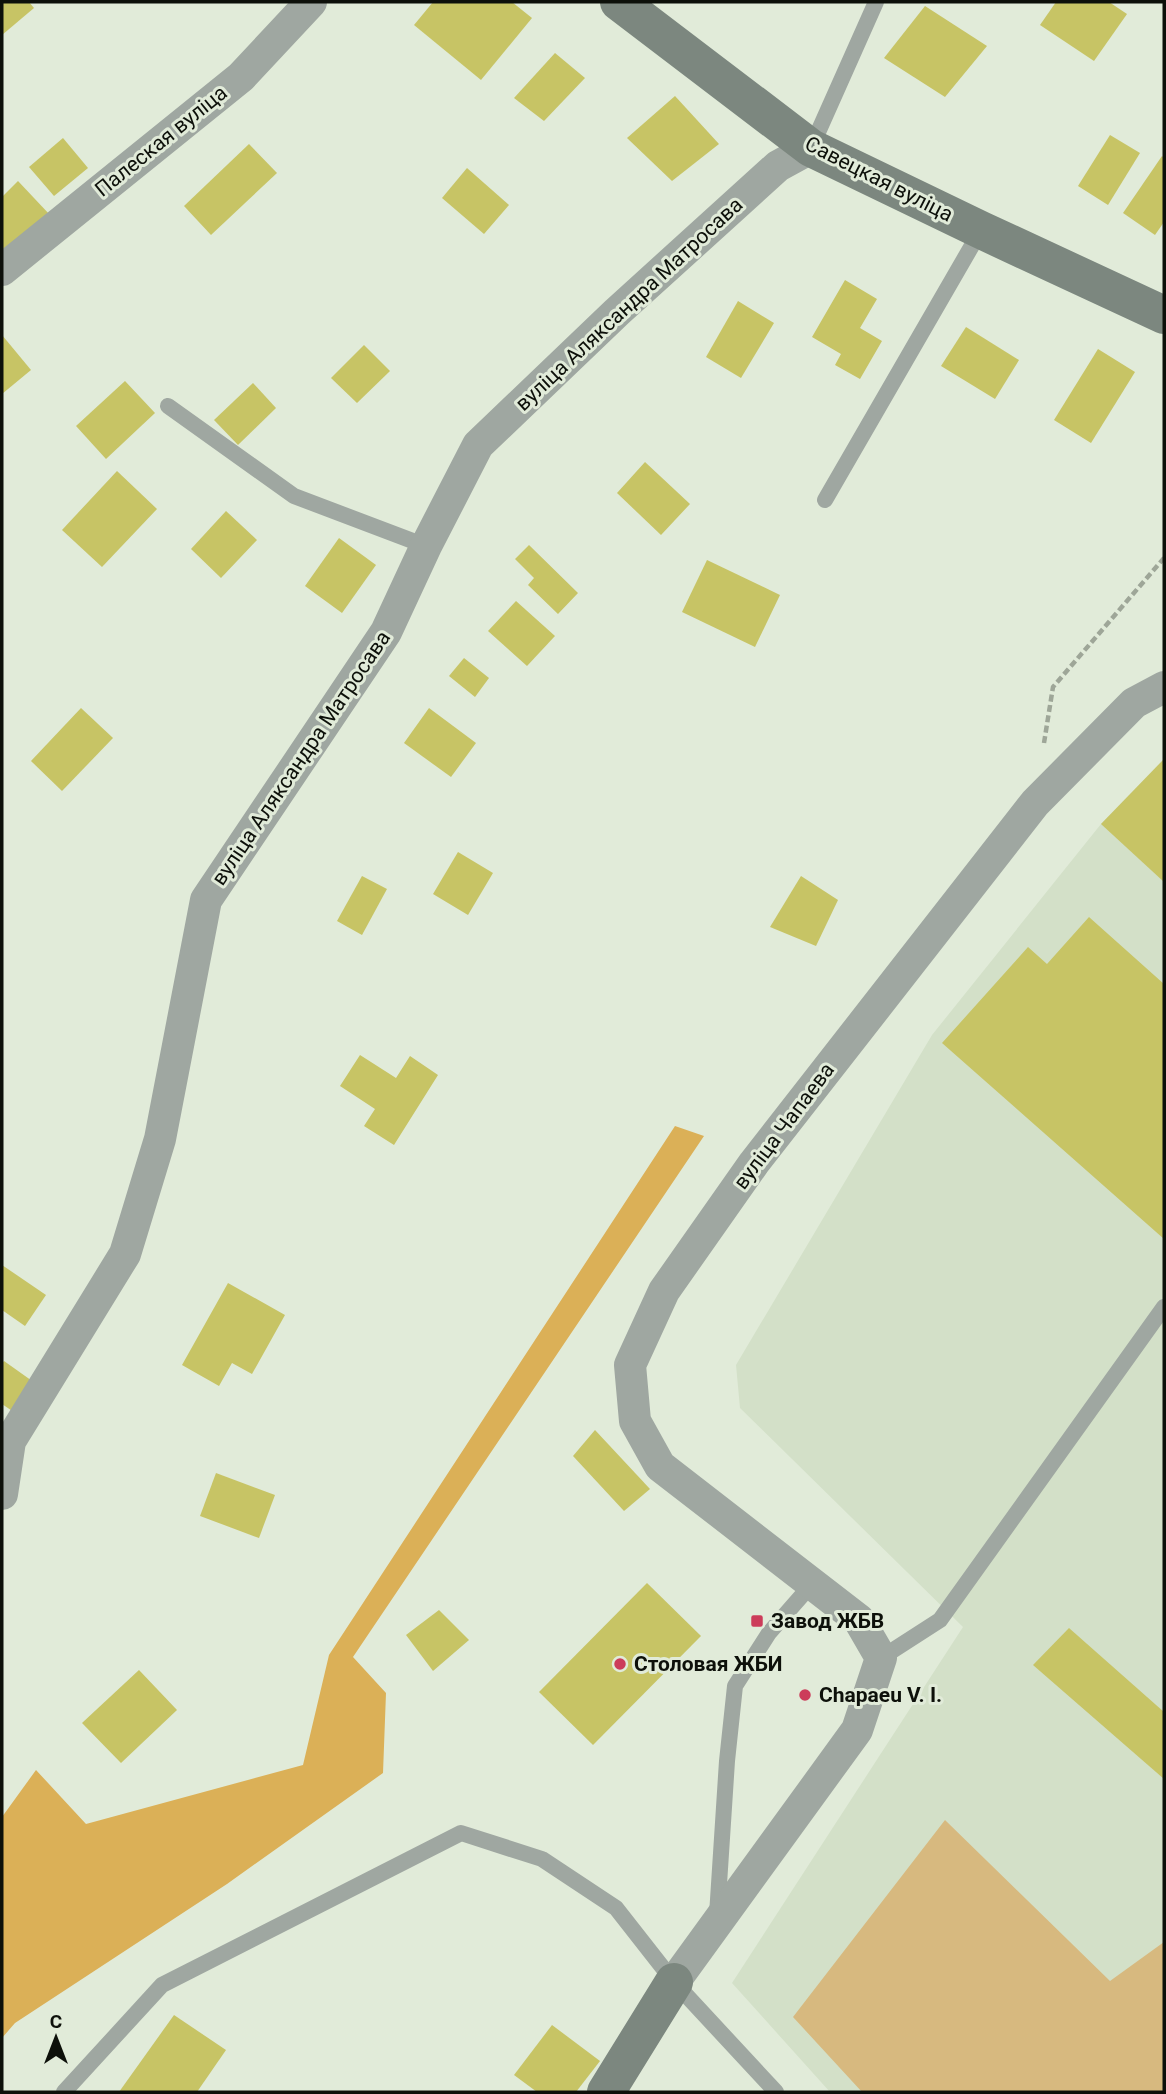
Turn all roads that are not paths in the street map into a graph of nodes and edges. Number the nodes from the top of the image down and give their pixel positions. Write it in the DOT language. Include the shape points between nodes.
graph roads {
  1 [pos="311,2"];
  2 [pos="619,2"];
  3 [pos="876,2"];
  4 [pos="811,148"];
  5 [pos="981,230"];
  6 [pos="2,270"];
  7 [pos="1164,314"];
  8 [pos="168,406"];
  9 [pos="825,500"];
  10 [pos="426,546"];
  11 [pos="1164,687"];
  12 [pos="1164,1307"];
  13 [pos="2,1494"];
  14 [pos="812,1584"];
  15 [pos="881,1658"];
  16 [pos="716,1922"];
  17 [pos="674,1982"];
  18 [pos="64,2092"];
  19 [pos="606,2092"];
  20 [pos="776,2092"];
  1 -- 6 [label="street, Палеская вуліца" via="241,77"];
  2 -- 4 [label="street, Савецкая вуліца"];
  3 -- 4 [label="lane"];
  4 -- 5 [label="street, Савецкая вуліца"];
  4 -- 10 [label="street, вуліца Аляксандра Матросава" via="778,166 478,445"];
  5 -- 7 [label="street, Савецкая вуліца"];
  5 -- 9 [label="lane"];
  8 -- 10 [label="lane" via="294,496"];
  10 -- 13 [label="street, вуліца Аляксандра Матросава" via="386,632 206,900 160,1139 125,1254 10,1441"];
  11 -- 14 [label="street, вуліца Чапаева" via="1134,703 1035,803 754,1163 664,1292 630,1365 635,1421 660,1466"];
  12 -- 15 [label="lane" via="940,1620"];
  14 -- 15 [label="street, вуліца Чапаева" via="859,1620"];
  14 -- 16 [label="lane" via="769,1633 735,1686"];
  15 -- 16 [label="street" via="857,1730"];
  16 -- 17 [label="street"];
  17 -- 18 [label="lane" via="616,1908 542,1859 461,1833 162,1985"];
  17 -- 19 [label="street"];
  17 -- 20 [label="lane"];
}
